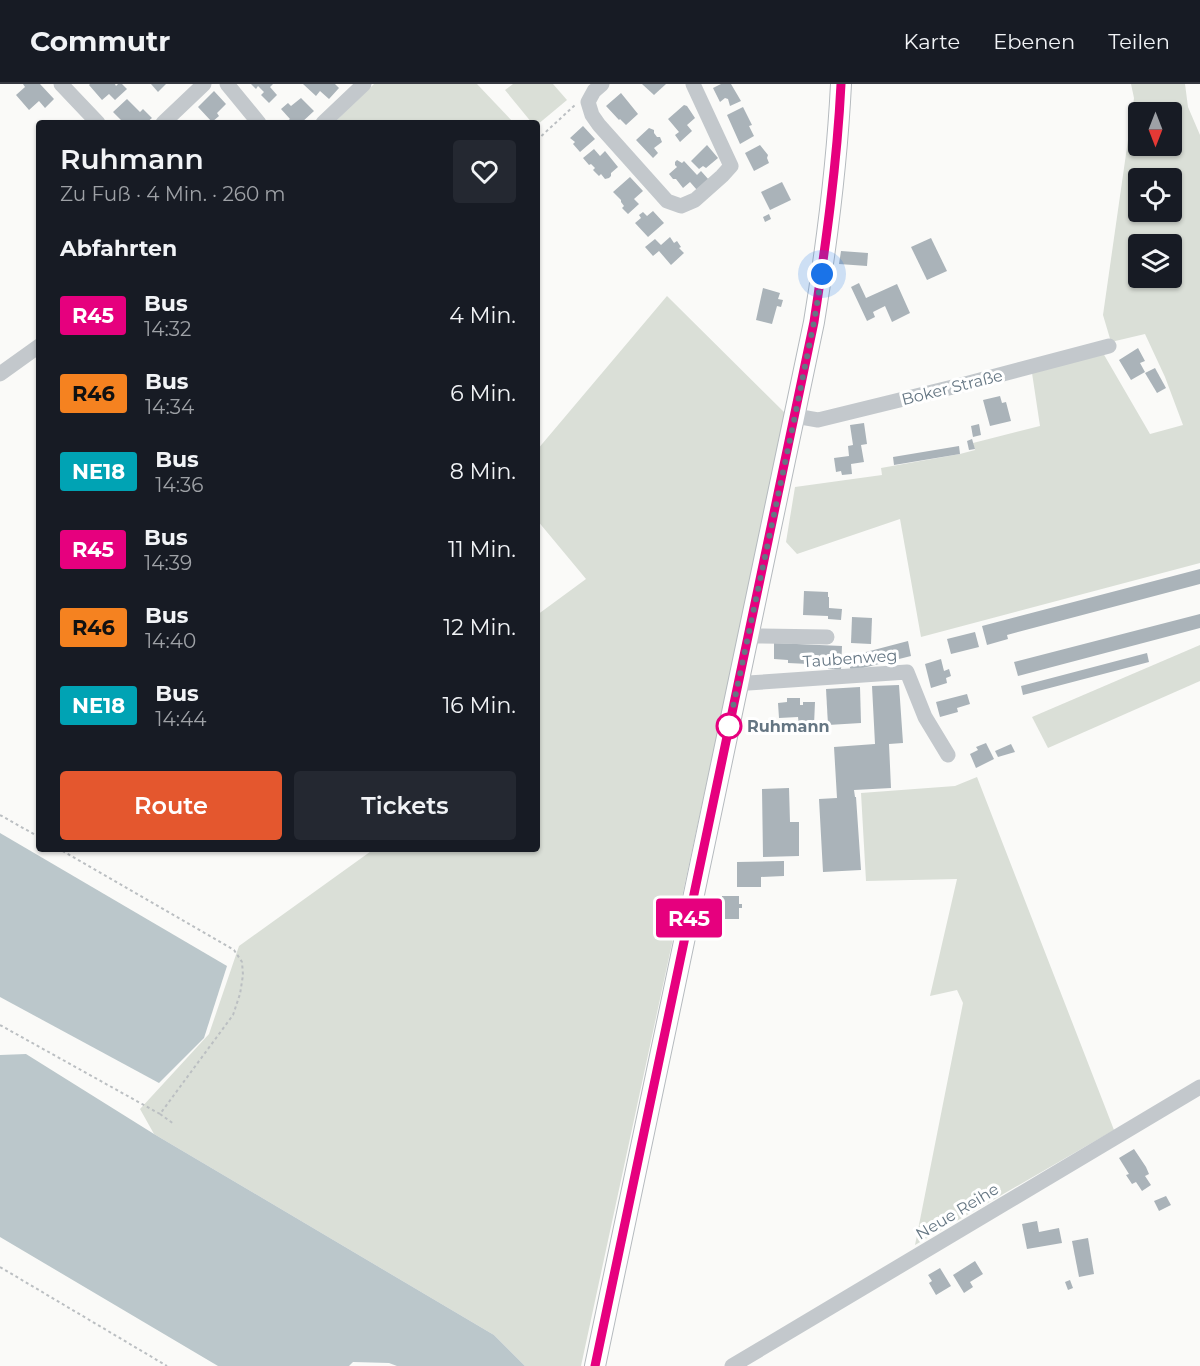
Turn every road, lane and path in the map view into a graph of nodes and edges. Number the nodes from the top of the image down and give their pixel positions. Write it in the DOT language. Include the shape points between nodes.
graph roads {
  1 [pos="61,84"];
  2 [pos="204,84"];
  3 [pos="227,84"];
  4 [pos="364,84"];
  5 [pos="602,84"];
  6 [pos="693,84"];
  7 [pos="841,84"];
  8 [pos="588,102"];
  9 [pos="95,120"];
  10 [pos="166,120"];
  11 [pos="257,120"];
  12 [pos="326,120"];
  13 [pos="540,137"];
  14 [pos="1109,346"];
  15 [pos="36,348"];
  16 [pos="0,374"];
  17 [pos="795,416"];
  18 [pos="749,634"];
  19 [pos="827,638"];
  20 [pos="738,682"];
  21 [pos="948,755"];
  22 [pos="0,815"];
  23 [pos="36,835"];
  24 [pos="64,852"];
  25 [pos="0,1025"];
  26 [pos="1200,1087"];
  27 [pos="160,1114"];
  28 [pos="174,1124"];
  29 [pos="0,1267"];
  30 [pos="167,1366"];
  31 [pos="596,1366"];
  32 [pos="732,1366"];
  1 -- 9 [label="street"];
  2 -- 10 [label="street"];
  3 -- 11 [label="street"];
  4 -- 12 [label="street"];
  5 -- 8 [label="street"];
  6 -- 8 [label="street" via="731,166 695,200 681,206 667,201 599,125"];
  7 -- 17 [label="main road" via="828,234"];
  8 -- 13 [label="path" via="579,102"];
  14 -- 17 [label="street, Boker Straße" via="818,420"];
  15 -- 16 [label="street"];
  17 -- 18 [label="main road"];
  18 -- 19 [label="street"];
  18 -- 20 [label="main road"];
  20 -- 21 [label="street, Taubenweg" via="907,672 925,717"];
  20 -- 31 [label="main road"];
  22 -- 23 [label="path"];
  24 -- 27 [label="path" via="234,950 242,962 240,994 233,1015"];
  25 -- 27 [label="path"];
  26 -- 32 [label="street, Neue Reihe"];
  27 -- 28 [label="path"];
  29 -- 30 [label="path"];
}
